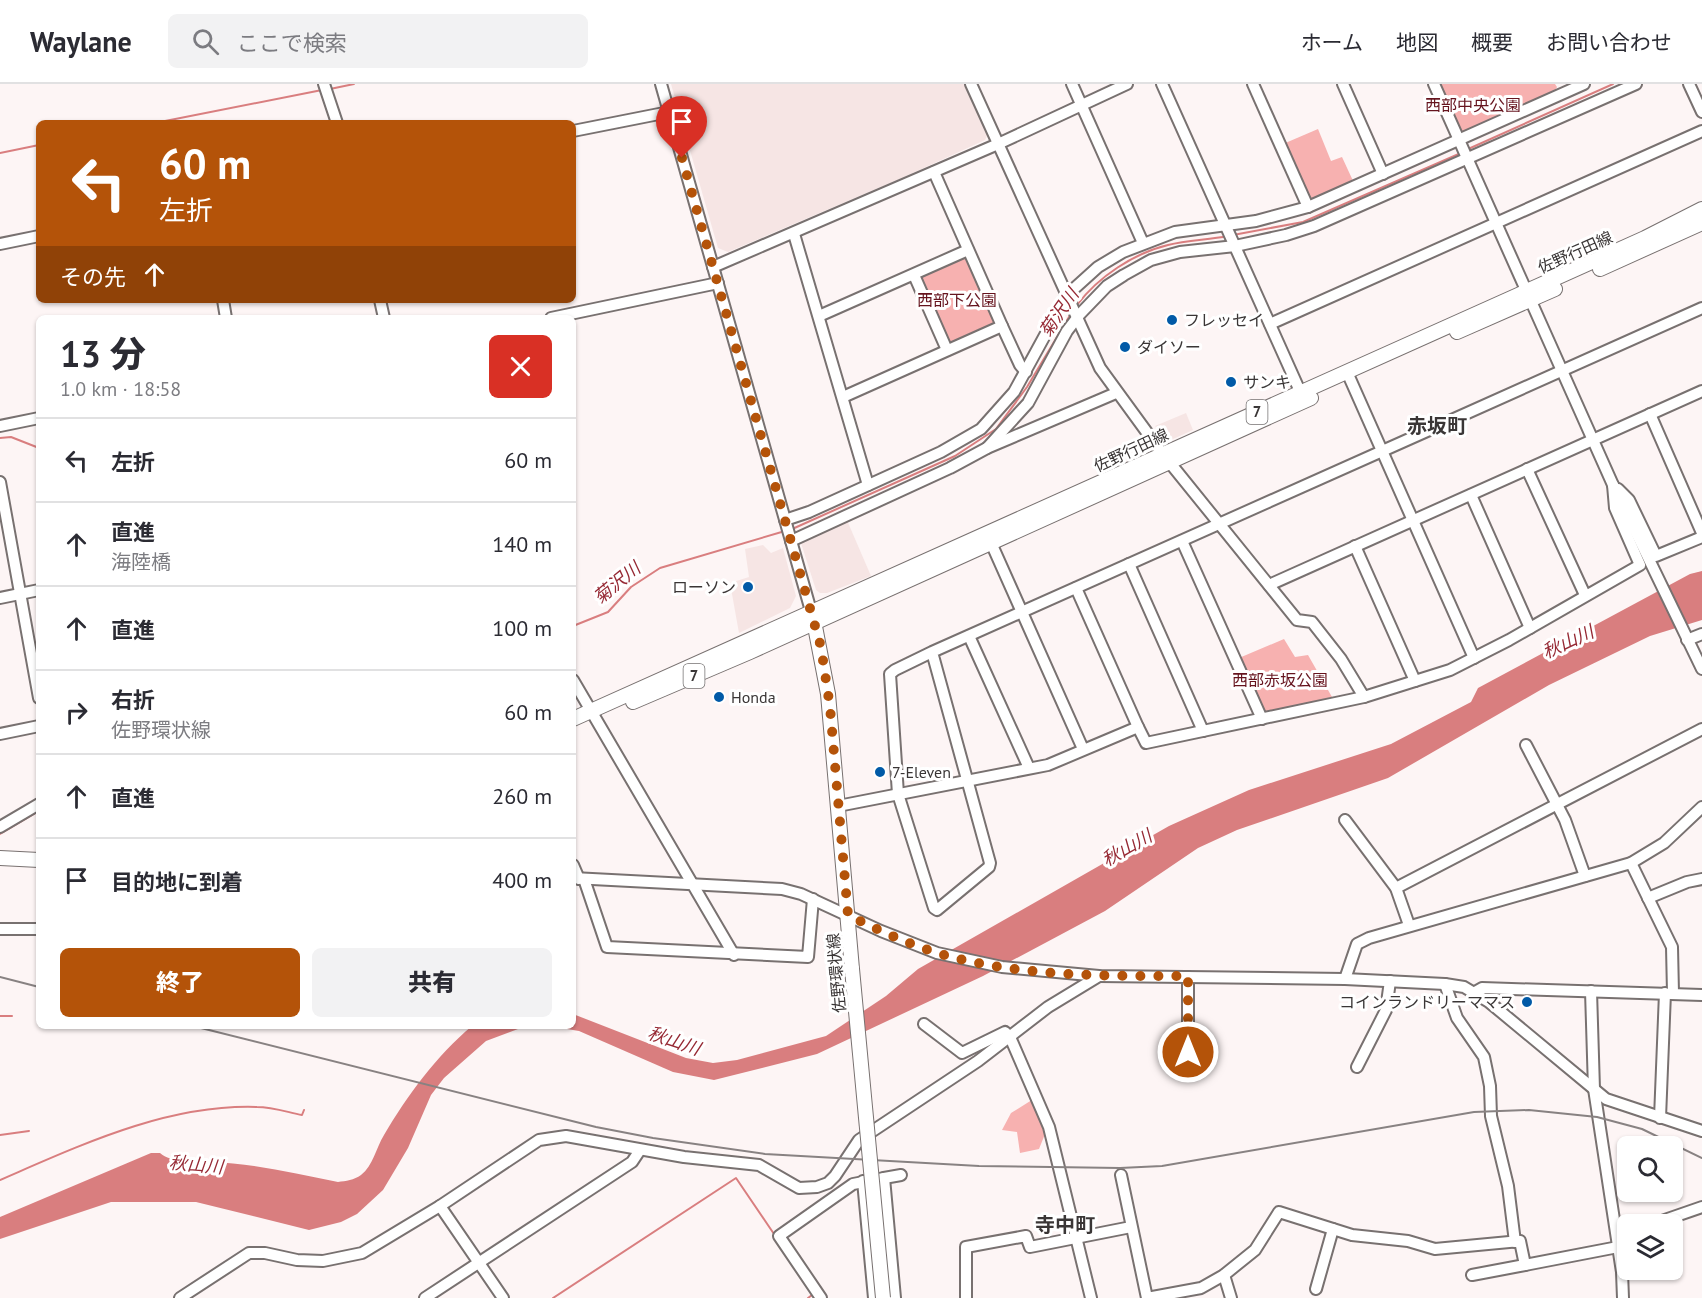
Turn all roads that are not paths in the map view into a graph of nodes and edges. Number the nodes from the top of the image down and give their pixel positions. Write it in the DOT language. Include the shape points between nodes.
graph roads {
  1 [pos="324,84"];
  2 [pos="661,84"];
  3 [pos="971,84"];
  4 [pos="1072,84"];
  5 [pos="1127,84"];
  6 [pos="1162,84"];
  7 [pos="1253,84"];
  8 [pos="1343,84"];
  9 [pos="1434,84"];
  10 [pos="1584,84"];
  11 [pos="1636,84"];
  12 [pos="1689,84"];
  13 [pos="1561,89"];
  14 [pos="1082,105"];
  15 [pos="669,112"];
  16 [pos="1702,112"];
  17 [pos="336,120"];
  18 [pos="576,130"];
  19 [pos="1702,130"];
  20 [pos="998,144"];
  21 [pos="1464,150"];
  22 [pos="934,172"];
  23 [pos="1383,174"];
  24 [pos="1308,207"];
  25 [pos="1702,209"];
  26 [pos="1495,223"];
  27 [pos="1702,223"];
  28 [pos="794,234"];
  29 [pos="1230,236"];
  30 [pos="36,237"];
  31 [pos="1143,243"];
  32 [pos="0,244"];
  33 [pos="968,250"];
  34 [pos="713,267"];
  35 [pos="914,275"];
  36 [pos="718,283"];
  37 [pos="1528,296"];
  38 [pos="1068,297"];
  39 [pos="1702,308"];
  40 [pos="565,315"];
  41 [pos="819,316"];
  42 [pos="1076,316"];
  43 [pos="1270,324"];
  44 [pos="1002,326"];
  45 [pos="947,350"];
  46 [pos="1562,370"];
  47 [pos="1026,372"];
  48 [pos="1349,376"];
  49 [pos="1116,393"];
  50 [pos="1701,394"];
  51 [pos="843,397"];
  52 [pos="1303,397"];
  53 [pos="1650,414"];
  54 [pos="36,419"];
  55 [pos="0,426"];
  56 [pos="1593,440"];
  57 [pos="987,448"];
  58 [pos="1382,452"];
  59 [pos="1166,458"];
  60 [pos="1527,469"];
  61 [pos="0,482"];
  62 [pos="1612,484"];
  63 [pos="868,485"];
  64 [pos="1471,495"];
  65 [pos="1413,520"];
  66 [pos="786,522"];
  67 [pos="1219,525"];
  68 [pos="1702,535"];
  69 [pos="988,538"];
  70 [pos="790,539"];
  71 [pos="1182,541"];
  72 [pos="1355,546"];
  73 [pos="1130,564"];
  74 [pos="1269,585"];
  75 [pos="1076,588"];
  76 [pos="36,591"];
  77 [pos="20,594"];
  78 [pos="1585,595"];
  79 [pos="0,598"];
  80 [pos="1022,613"];
  81 [pos="813,617"];
  82 [pos="1530,628"];
  83 [pos="1702,634"];
  84 [pos="969,636"];
  85 [pos="1686,638"];
  86 [pos="932,652"];
  87 [pos="1474,658"];
  88 [pos="1702,669"];
  89 [pos="36,680"];
  90 [pos="1415,681"];
  91 [pos="576,685"];
  92 [pos="1364,696"];
  93 [pos="593,715"];
  94 [pos="576,718"];
  95 [pos="1262,719"];
  96 [pos="576,726"];
  97 [pos="36,727"];
  98 [pos="1138,727"];
  99 [pos="1702,729"];
  100 [pos="1203,731"];
  101 [pos="0,734"];
  102 [pos="1526,745"];
  103 [pos="1083,749"];
  104 [pos="1029,768"];
  105 [pos="967,780"];
  106 [pos="898,794"];
  107 [pos="1557,805"];
  108 [pos="36,806"];
  109 [pos="838,806"];
  110 [pos="1702,807"];
  111 [pos="1345,820"];
  112 [pos="0,827"];
  113 [pos="0,849"];
  114 [pos="36,850"];
  115 [pos="0,858"];
  116 [pos="36,860"];
  117 [pos="1631,863"];
  118 [pos="1585,876"];
  119 [pos="579,879"];
  120 [pos="1702,879"];
  121 [pos="693,884"];
  122 [pos="1396,888"];
  123 [pos="1648,898"];
  124 [pos="813,899"];
  125 [pos="848,915"];
  126 [pos="1409,925"];
  127 [pos="0,929"];
  128 [pos="36,929"];
  129 [pos="734,954"];
  130 [pos="1099,976"];
  131 [pos="1188,976"];
  132 [pos="1345,979"];
  133 [pos="1390,981"];
  134 [pos="1445,984"];
  135 [pos="1591,991"];
  136 [pos="1474,992"];
  137 [pos="1669,993"];
  138 [pos="1702,995"];
  139 [pos="924,1024"];
  140 [pos="1010,1037"];
  141 [pos="1188,1052"];
  142 [pos="1357,1067"];
  143 [pos="1594,1089"];
  144 [pos="1660,1118"];
  145 [pos="1702,1131"];
  146 [pos="640,1150"];
  147 [pos="901,1175"];
  148 [pos="1121,1175"];
  149 [pos="884,1178"];
  150 [pos="863,1181"];
  151 [pos="828,1183"];
  152 [pos="836,1195"];
  153 [pos="440,1206"];
  154 [pos="1702,1207"];
  155 [pos="1682,1214"];
  156 [pos="1131,1227"];
  157 [pos="1332,1229"];
  158 [pos="1076,1238"];
  159 [pos="1515,1242"];
  160 [pos="1617,1242"];
  161 [pos="479,1262"];
  162 [pos="1525,1265"];
  163 [pos="1224,1275"];
  164 [pos="1472,1275"];
  165 [pos="1621,1280"];
  166 [pos="1316,1289"];
  167 [pos="1162,1297"];
  168 [pos="180,1298"];
  169 [pos="425,1298"];
  170 [pos="503,1298"];
  171 [pos="821,1298"];
  172 [pos="874,1298"];
  173 [pos="883,1298"];
  174 [pos="895,1298"];
  175 [pos="966,1298"];
  176 [pos="1091,1298"];
  177 [pos="1147,1298"];
  178 [pos="1231,1298"];
  179 [pos="1623,1298"];
  1 -- 17 [label="street"];
  2 -- 15 [label="street"];
  3 -- 20 [label="street"];
  4 -- 14 [label="street"];
  5 -- 14 [label="street"];
  6 -- 29 [label="street"];
  7 -- 24 [label="street"];
  8 -- 23 [label="street"];
  9 -- 21 [label="street"];
  10 -- 13 [label="street"];
  11 -- 21 [label="street"];
  12 -- 16 [label="street"];
  13 -- 21 [label="street"];
  14 -- 20 [label="street"];
  14 -- 31 [label="street"];
  15 -- 18 [label="street"];
  15 -- 34 [label="street"];
  19 -- 26 [label="street"];
  20 -- 22 [label="street"];
  20 -- 38 [label="street"];
  21 -- 23 [label="street"];
  21 -- 26 [label="street"];
  21 -- 29 [label="street" via="1314,226 1286,236"];
  22 -- 28 [label="street"];
  22 -- 33 [label="street"];
  23 -- 24 [label="street"];
  24 -- 29 [label="street" via="1264,219"];
  25 -- 37 [label="main road, 佐野行田線 / 7"];
  26 -- 37 [label="street"];
  26 -- 43 [label="street"];
  27 -- 37 [label="main road, 佐野行田線 / 7"];
  28 -- 34 [label="street"];
  28 -- 41 [label="street"];
  29 -- 31 [label="street" via="1175,232"];
  29 -- 42 [label="street" via="1151,260 1107,286"];
  29 -- 43 [label="street"];
  30 -- 32 [label="street"];
  31 -- 38 [label="street" via="1098,267"];
  33 -- 35 [label="street"];
  33 -- 44 [label="street"];
  34 -- 36 [label="street"];
  35 -- 41 [label="street"];
  35 -- 45 [label="street"];
  36 -- 40 [label="street"];
  36 -- 66 [label="street"];
  37 -- 46 [label="street"];
  37 -- 48 [label="main road, 佐野行田線 / 7"];
  38 -- 42 [label="street"];
  38 -- 47 [label="street"];
  39 -- 46 [label="street"];
  41 -- 51 [label="street"];
  42 -- 49 [label="street"];
  42 -- 57 [label="street" via="1028,403"];
  43 -- 52 [label="street"];
  44 -- 45 [label="street"];
  44 -- 47 [label="street"];
  45 -- 51 [label="street"];
  46 -- 56 [label="street"];
  46 -- 58 [label="street"];
  47 -- 63 [label="street" via="1006,403 975,434"];
  48 -- 52 [label="main road, 佐野行田線 / 7"];
  48 -- 58 [label="street"];
  49 -- 57 [label="street"];
  49 -- 59 [label="street"];
  50 -- 53 [label="street"];
  51 -- 63 [label="street"];
  52 -- 59 [label="main road, 佐野行田線 / 7"];
  53 -- 56 [label="street"];
  53 -- 68 [label="street"];
  54 -- 55 [label="street"];
  56 -- 60 [label="street"];
  56 -- 62 [label="street"];
  57 -- 70 [label="street"];
  58 -- 65 [label="street"];
  58 -- 67 [label="street"];
  59 -- 67 [label="street"];
  59 -- 69 [label="main road, 佐野行田線 / 7"];
  60 -- 64 [label="street"];
  60 -- 78 [label="street"];
  61 -- 77 [label="street"];
  62 -- 68 [label="street" via="1629,500 1656,556"];
  62 -- 78 [label="street" via="1615,508 1640,565"];
  62 -- 85 [label="street"];
  63 -- 66 [label="street"];
  64 -- 65 [label="street"];
  64 -- 82 [label="street"];
  65 -- 72 [label="street"];
  65 -- 87 [label="street"];
  66 -- 70 [label="street"];
  67 -- 71 [label="street"];
  67 -- 74 [label="street"];
  69 -- 80 [label="street"];
  69 -- 81 [label="main road, 佐野行田線 / 7"];
  70 -- 81 [label="street"];
  71 -- 73 [label="street"];
  71 -- 95 [label="street"];
  72 -- 74 [label="street"];
  72 -- 90 [label="street"];
  73 -- 75 [label="street"];
  73 -- 100 [label="street"];
  74 -- 92 [label="street" via="1297,620 1312,622"];
  75 -- 80 [label="street"];
  75 -- 98 [label="street"];
  76 -- 77 [label="street"];
  77 -- 79 [label="street"];
  77 -- 89 [label="street"];
  78 -- 82 [label="street"];
  80 -- 84 [label="street"];
  80 -- 103 [label="street"];
  81 -- 93 [label="main road, 佐野行田線 / 7"];
  81 -- 109 [label="main road, 佐野環状線" via="828,694"];
  82 -- 87 [label="street"];
  83 -- 85 [label="street"];
  84 -- 86 [label="street"];
  84 -- 104 [label="street"];
  85 -- 88 [label="street"];
  86 -- 105 [label="street"];
  86 -- 106 [label="street" via="890,674"];
  87 -- 90 [label="street"];
  90 -- 92 [label="street"];
  91 -- 93 [label="street"];
  92 -- 95 [label="street"];
  93 -- 94 [label="main road, 佐野行田線 / 7"];
  93 -- 96 [label="main road, 佐野行田線 / 7"];
  93 -- 121 [label="street"];
  95 -- 100 [label="street"];
  97 -- 101 [label="street"];
  98 -- 100 [label="street" via="1146,744"];
  98 -- 103 [label="street"];
  99 -- 107 [label="street"];
  102 -- 107 [label="street"];
  103 -- 104 [label="street" via="1048,765"];
  104 -- 105 [label="street"];
  105 -- 106 [label="street"];
  105 -- 106 [label="street" via="989,867 937,910"];
  106 -- 109 [label="street"];
  107 -- 118 [label="street"];
  107 -- 122 [label="street"];
  108 -- 112 [label="street"];
  109 -- 125 [label="main road, 佐野環状線"];
  110 -- 117 [label="street" via="1664,843"];
  111 -- 122 [label="street"];
  113 -- 114 [label="main road"];
  115 -- 116 [label="main road"];
  117 -- 118 [label="street"];
  117 -- 123 [label="street"];
  118 -- 126 [label="street"];
  119 -- 121 [label="street"];
  119 -- 129 [label="street" via="607,947"];
  120 -- 123 [label="street"];
  121 -- 124 [label="street" via="782,889"];
  121 -- 129 [label="street"];
  122 -- 126 [label="street"];
  123 -- 137 [label="street" via="1673,952"];
  124 -- 125 [label="street"];
  124 -- 129 [label="street" via="808,957"];
  125 -- 130 [label="street" via="915,945 975,962"];
  125 -- 173 [label="main road, 佐野環状線, bridge"];
  126 -- 132 [label="street" via="1358,944"];
  127 -- 128 [label="street"];
  130 -- 131 [label="street"];
  130 -- 140 [label="street" via="1048,1007"];
  131 -- 132 [label="street"];
  131 -- 141 [label="street"];
  132 -- 133 [label="street"];
  133 -- 134 [label="street"];
  133 -- 142 [label="street" via="1386,1010"];
  134 -- 136 [label="street"];
  134 -- 159 [label="street" via="1457,1018 1484,1057"];
  135 -- 136 [label="street" via="1482,988"];
  135 -- 137 [label="street"];
  135 -- 143 [label="street"];
  136 -- 143 [label="street"];
  137 -- 138 [label="street"];
  137 -- 144 [label="street"];
  139 -- 140 [label="street" via="962,1053 1005,1032"];
  140 -- 151 [label="street" via="859,1140"];
  140 -- 158 [label="street" via="1049,1126"];
  143 -- 144 [label="street" via="1606,1099"];
  143 -- 160 [label="street"];
  144 -- 145 [label="street"];
  146 -- 151 [label="street" via="759,1165 799,1188"];
  146 -- 153 [label="street" via="566,1136 548,1137"];
  146 -- 161 [label="street" via="632,1162"];
  147 -- 149 [label="street"];
  148 -- 156 [label="street"];
  149 -- 150 [label="street"];
  149 -- 174 [label="street"];
  150 -- 152 [label="street"];
  150 -- 172 [label="street"];
  151 -- 152 [label="street"];
  152 -- 171 [label="street" via="779,1236"];
  153 -- 161 [label="street"];
  153 -- 168 [label="street" via="383,1242 345,1258 297,1260 249,1253"];
  154 -- 155 [label="street"];
  156 -- 158 [label="street"];
  156 -- 177 [label="street"];
  157 -- 159 [label="street" via="1443,1250"];
  157 -- 163 [label="street" via="1279,1212 1255,1250"];
  157 -- 166 [label="street"];
  158 -- 175 [label="street" via="1030,1247 1026,1236 966,1247"];
  158 -- 176 [label="street"];
  159 -- 162 [label="street" via="1520,1241"];
  160 -- 162 [label="street"];
  161 -- 169 [label="street"];
  161 -- 170 [label="street"];
  162 -- 164 [label="street"];
  163 -- 167 [label="street" via="1201,1288"];
  163 -- 178 [label="street"];
  165 -- 179 [label="street"];
  167 -- 177 [label="street"];
}
